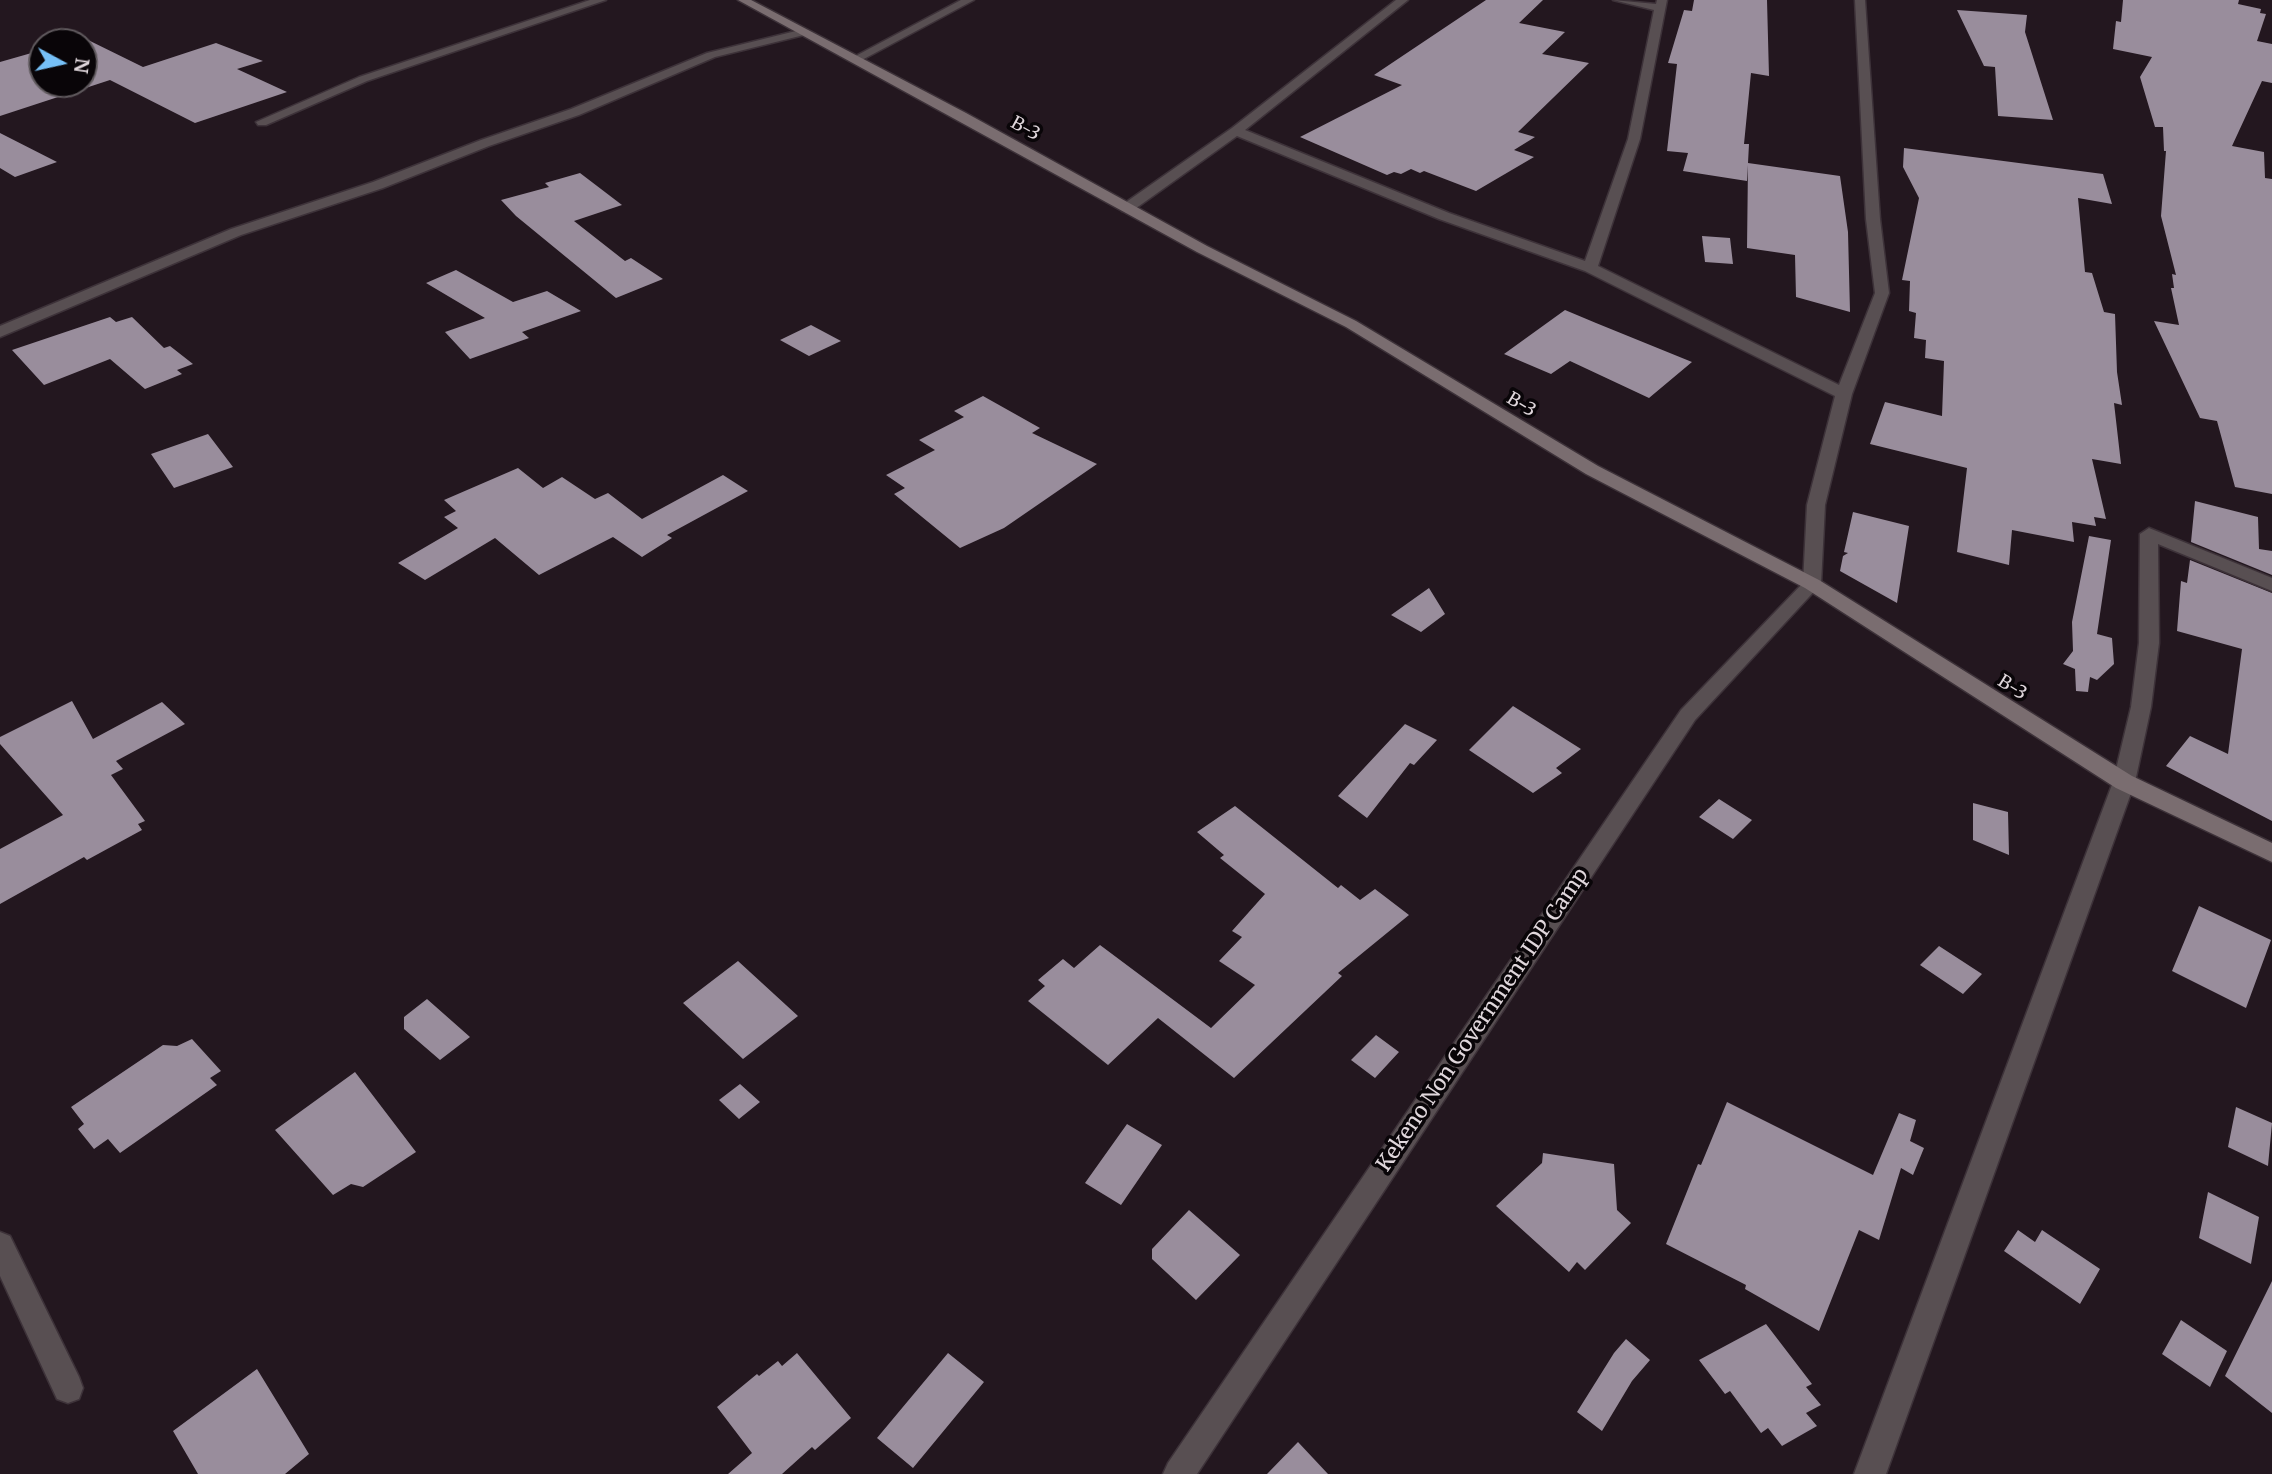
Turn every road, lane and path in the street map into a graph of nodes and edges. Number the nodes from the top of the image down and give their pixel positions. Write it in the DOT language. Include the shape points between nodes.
graph roads {
  1 [pos="601,0"];
  2 [pos="743,0"];
  3 [pos="969,0"];
  4 [pos="1404,0"];
  5 [pos="1618,0"];
  6 [pos="1860,0"];
  7 [pos="1661,4"];
  8 [pos="804,32"];
  9 [pos="856,59"];
  10 [pos="262,122"];
  11 [pos="1236,131"];
  12 [pos="1127,208"];
  13 [pos="1590,268"];
  14 [pos="0,331"];
  15 [pos="1844,394"];
  16 [pos="1812,584"];
  17 [pos="2272,585"];
  18 [pos="2124,782"];
  19 [pos="2272,853"];
  20 [pos="0,1245"];
  21 [pos="68,1388"];
  22 [pos="1179,1474"];
  23 [pos="1870,1474"];
  1 -- 10 [label="street" via="363,79"];
  2 -- 8 [label="main road, B-3"];
  3 -- 9 [label="street"];
  4 -- 11 [label="street"];
  5 -- 7 [label="street"];
  6 -- 15 [label="street" via="1882,293"];
  7 -- 13 [label="street" via="1634,139"];
  8 -- 9 [label="main road, B-3"];
  8 -- 14 [label="street" via="711,55 575,112 236,232"];
  9 -- 12 [label="main road, B-3"];
  11 -- 12 [label="street"];
  11 -- 13 [label="street" via="1444,216"];
  12 -- 16 [label="main road, B-3" via="1350,324 1592,470"];
  13 -- 15 [label="street"];
  15 -- 16 [label="street" via="1816,505"];
  16 -- 18 [label="main road, B-3"];
  16 -- 22 [label="street, Kekeno Non Government IDP Camp" via="1688,715"];
  17 -- 18 [label="street" via="2149,534 2149,643"];
  18 -- 19 [label="main road, B-3"];
  18 -- 23 [label="street"];
  20 -- 21 [label="street"];
}
